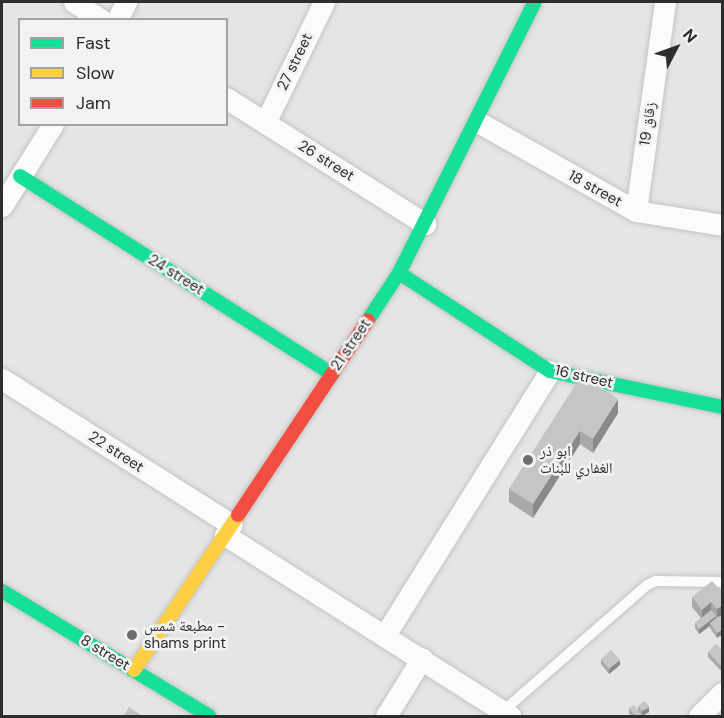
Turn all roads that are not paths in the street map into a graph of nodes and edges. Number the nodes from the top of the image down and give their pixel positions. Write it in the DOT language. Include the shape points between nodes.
graph roads {
  1 [pos="74,2"];
  2 [pos="126,2"];
  3 [pos="324,2"];
  4 [pos="535,2"];
  5 [pos="665,2"];
  6 [pos="99,18"];
  7 [pos="118,18"];
  8 [pos="228,99"];
  9 [pos="478,122"];
  10 [pos="265,123"];
  11 [pos="52,126"];
  12 [pos="20,176"];
  13 [pos="2,206"];
  14 [pos="636,211"];
  15 [pos="425,224"];
  16 [pos="723,225"];
  17 [pos="399,273"];
  18 [pos="550,371"];
  19 [pos="332,374"];
  20 [pos="2,379"];
  21 [pos="723,407"];
  22 [pos="229,530"];
  23 [pos="723,582"];
  24 [pos="2,591"];
  25 [pos="385,635"];
  26 [pos="422,658"];
  27 [pos="134,670"];
  28 [pos="723,693"];
  29 [pos="506,714"];
  30 [pos="208,717"];
  31 [pos="386,717"];
  32 [pos="699,717"];
  1 -- 6 [label="street"];
  2 -- 7 [label="street"];
  3 -- 10 [label="street, 27 street"];
  4 -- 9 [label="street, 21 street"];
  5 -- 14 [label="street, زقاق 19"];
  8 -- 10 [label="street, 26 street"];
  9 -- 14 [label="street, 18 street"];
  9 -- 15 [label="street, 21 street"];
  10 -- 15 [label="street, 26 street"];
  11 -- 12 [label="street"];
  12 -- 13 [label="street"];
  12 -- 19 [label="street, 24 street"];
  14 -- 16 [label="street, 18 street"];
  15 -- 17 [label="street, 21 street"];
  17 -- 18 [label="street, 16 street"];
  17 -- 19 [label="street, 21 street"];
  18 -- 21 [label="street, 16 street"];
  18 -- 25 [label="street"];
  19 -- 22 [label="street, 21 street"];
  20 -- 22 [label="street, 22 street"];
  22 -- 25 [label="street, 22 street"];
  22 -- 27 [label="street, 21 street"];
  23 -- 29 [label="lane" via="651,582"];
  24 -- 27 [label="street, 8 street"];
  25 -- 26 [label="street, 22 street"];
  26 -- 29 [label="street, 22 street"];
  26 -- 31 [label="street"];
  27 -- 30 [label="street, 8 street"];
  28 -- 32 [label="street"];
}
